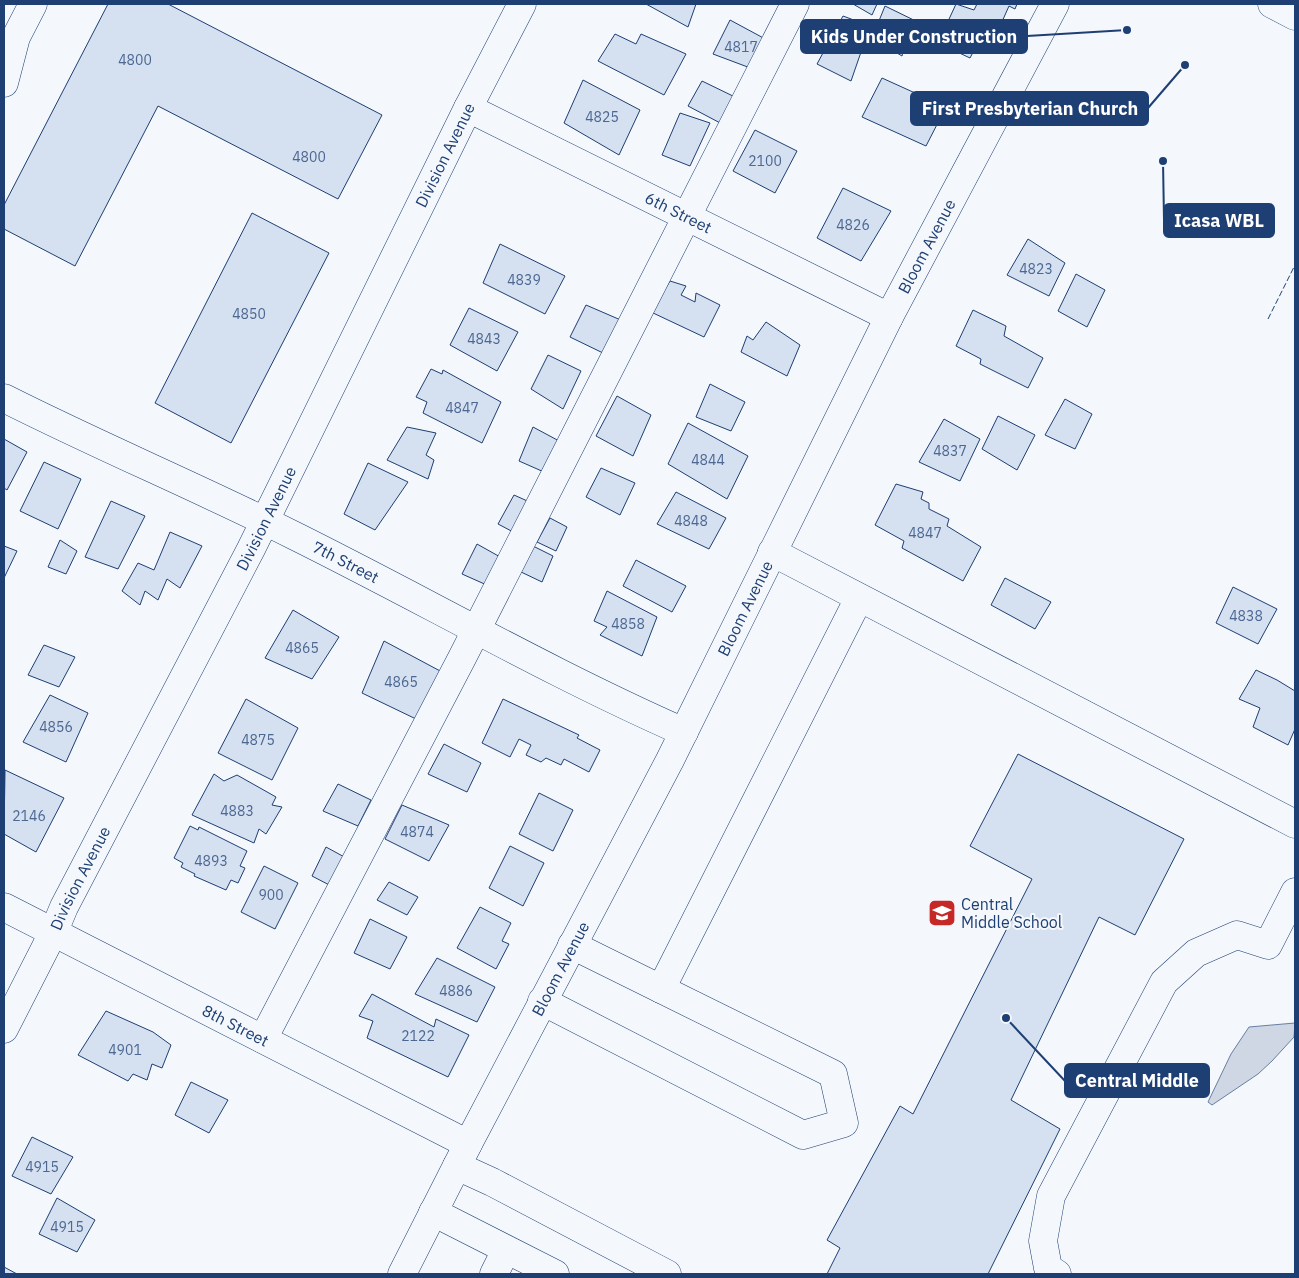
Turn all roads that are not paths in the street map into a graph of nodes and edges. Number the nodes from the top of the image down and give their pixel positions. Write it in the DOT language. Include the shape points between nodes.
graph roads {
  1 [pos="33,4"];
  2 [pos="522,4"];
  3 [pos="795,4"];
  4 [pos="1055,4"];
  5 [pos="1272,4"];
  6 [pos="1295,16"];
  7 [pos="4,83"];
  8 [pos="468,108"];
  9 [pos="687,217"];
  10 [pos="889,317"];
  11 [pos="4,398"];
  12 [pos="264,520"];
  13 [pos="772,552"];
  14 [pos="859,598"];
  15 [pos="476,630"];
  16 [pos="684,732"];
  17 [pos="1295,824"];
  18 [pos="1295,892"];
  19 [pos="4,906"];
  20 [pos="54,932"];
  21 [pos="572,945"];
  22 [pos="661,989"];
  23 [pos="542,1002"];
  24 [pos="4,1029"];
  25 [pos="263,1038"];
  26 [pos="462,1155"];
  27 [pos="433,1212"];
  28 [pos="506,1250"];
  29 [pos="402,1274"];
  30 [pos="494,1274"];
  31 [pos="555,1274"];
  32 [pos="667,1274"];
  33 [pos="1057,1274"];
  1 -- 7 [label="street" via="16,37"];
  2 -- 8 [label="street, Division Avenue"];
  3 -- 9 [label="street"];
  4 -- 10 [label="street, Bloom Avenue"];
  5 -- 6 [label="street"];
  8 -- 9 [label="street, 6th Street"];
  8 -- 12 [label="street, Division Avenue"];
  9 -- 10 [label="street, 6th Street"];
  9 -- 15 [label="street"];
  10 -- 13 [label="street, Bloom Avenue"];
  11 -- 12 [label="street, 7th Street"];
  12 -- 15 [label="street, 7th Street"];
  12 -- 20 [label="street, Division Avenue"];
  13 -- 14 [label="street"];
  13 -- 16 [label="street, Bloom Avenue"];
  14 -- 17 [label="street"];
  14 -- 22 [label="street"];
  15 -- 16 [label="street, 7th Street"];
  15 -- 25 [label="street"];
  16 -- 21 [label="street, Bloom Avenue"];
  18 -- 33 [label="street" via="1268,945 1237,935 1196,953 1164,982 1051,1196 1043,1241 1048,1268"];
  19 -- 20 [label="street, 8th Street"];
  20 -- 24 [label="street, Division Avenue"];
  20 -- 25 [label="street, 8th Street"];
  21 -- 22 [label="street"];
  21 -- 23 [label="street, Bloom Avenue"];
  22 -- 23 [label="street" via="833,1074 844,1123 802,1135"];
  23 -- 26 [label="street, Bloom Avenue"];
  25 -- 26 [label="street, 8th Street"];
  26 -- 27 [label="street, Bloom Avenue"];
  26 -- 32 [label="street, 8th Street" via="492,1182"];
  27 -- 28 [label="street"];
  27 -- 29 [label="street, Bloom Avenue"];
  28 -- 30 [label="street"];
  28 -- 31 [label="street"];
}
